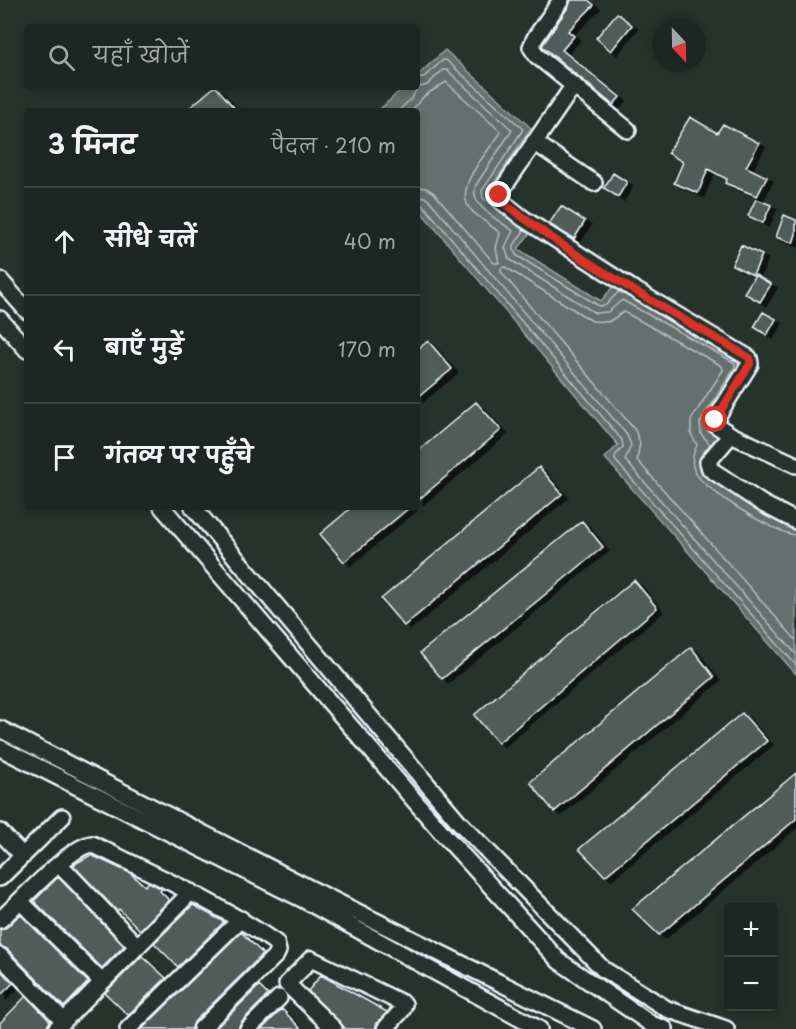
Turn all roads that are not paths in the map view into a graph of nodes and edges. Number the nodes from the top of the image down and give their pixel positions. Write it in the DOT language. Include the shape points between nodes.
graph roads {
  1 [pos="561,0"];
  2 [pos="574,85"];
  3 [pos="628,130"];
  4 [pos="534,142"];
  5 [pos="594,183"];
  6 [pos="0,279"];
  7 [pos="24,307"];
  8 [pos="0,319"];
  9 [pos="24,347"];
  10 [pos="731,435"];
  11 [pos="796,465"];
  12 [pos="165,510"];
  13 [pos="195,510"];
  14 [pos="796,521"];
  15 [pos="0,729"];
  16 [pos="0,748"];
  17 [pos="62,817"];
  18 [pos="0,832"];
  19 [pos="23,856"];
  20 [pos="59,864"];
  21 [pos="0,878"];
  22 [pos="190,891"];
  23 [pos="20,901"];
  24 [pos="241,919"];
  25 [pos="0,920"];
  26 [pos="137,945"];
  27 [pos="0,956"];
  28 [pos="102,982"];
  29 [pos="279,998"];
  30 [pos="667,1009"];
  31 [pos="60,1025"];
  32 [pos="655,1027"];
  33 [pos="128,1029"];
  34 [pos="201,1029"];
  35 [pos="249,1029"];
  36 [pos="334,1029"];
  37 [pos="385,1029"];
  38 [pos="538,1029"];
  39 [pos="593,1029"];
  40 [pos="726,1029"];
  1 -- 2 [label="street" via="531,47"];
  2 -- 3 [label="street"];
  2 -- 4 [label="street"];
  4 -- 5 [label="street"];
  4 -- 10 [label="street" via="501,191 500,200 630,287 750,358 715,420"];
  6 -- 7 [label="street"];
  8 -- 9 [label="street"];
  10 -- 11 [label="street"];
  10 -- 14 [label="street" via="708,462 710,469"];
  12 -- 32 [label="street" via="444,835 559,961"];
  13 -- 30 [label="street" via="459,822 603,969"];
  15 -- 39 [label="street"];
  16 -- 38 [label="street" via="302,899"];
  17 -- 19 [label="street"];
  18 -- 19 [label="street"];
  19 -- 21 [label="street"];
  20 -- 22 [label="street" via="92,844"];
  20 -- 23 [label="street"];
  20 -- 26 [label="street"];
  22 -- 24 [label="street"];
  22 -- 26 [label="street"];
  23 -- 25 [label="street"];
  23 -- 28 [label="street"];
  24 -- 33 [label="street"];
  24 -- 34 [label="street" via="276,943 278,951"];
  26 -- 28 [label="street"];
  27 -- 31 [label="street"];
  28 -- 31 [label="street"];
  29 -- 35 [label="street"];
  30 -- 32 [label="street"];
  30 -- 40 [label="street"];
  36 -- 37 [label="street" via="286,984 311,959 404,1004"];
}
